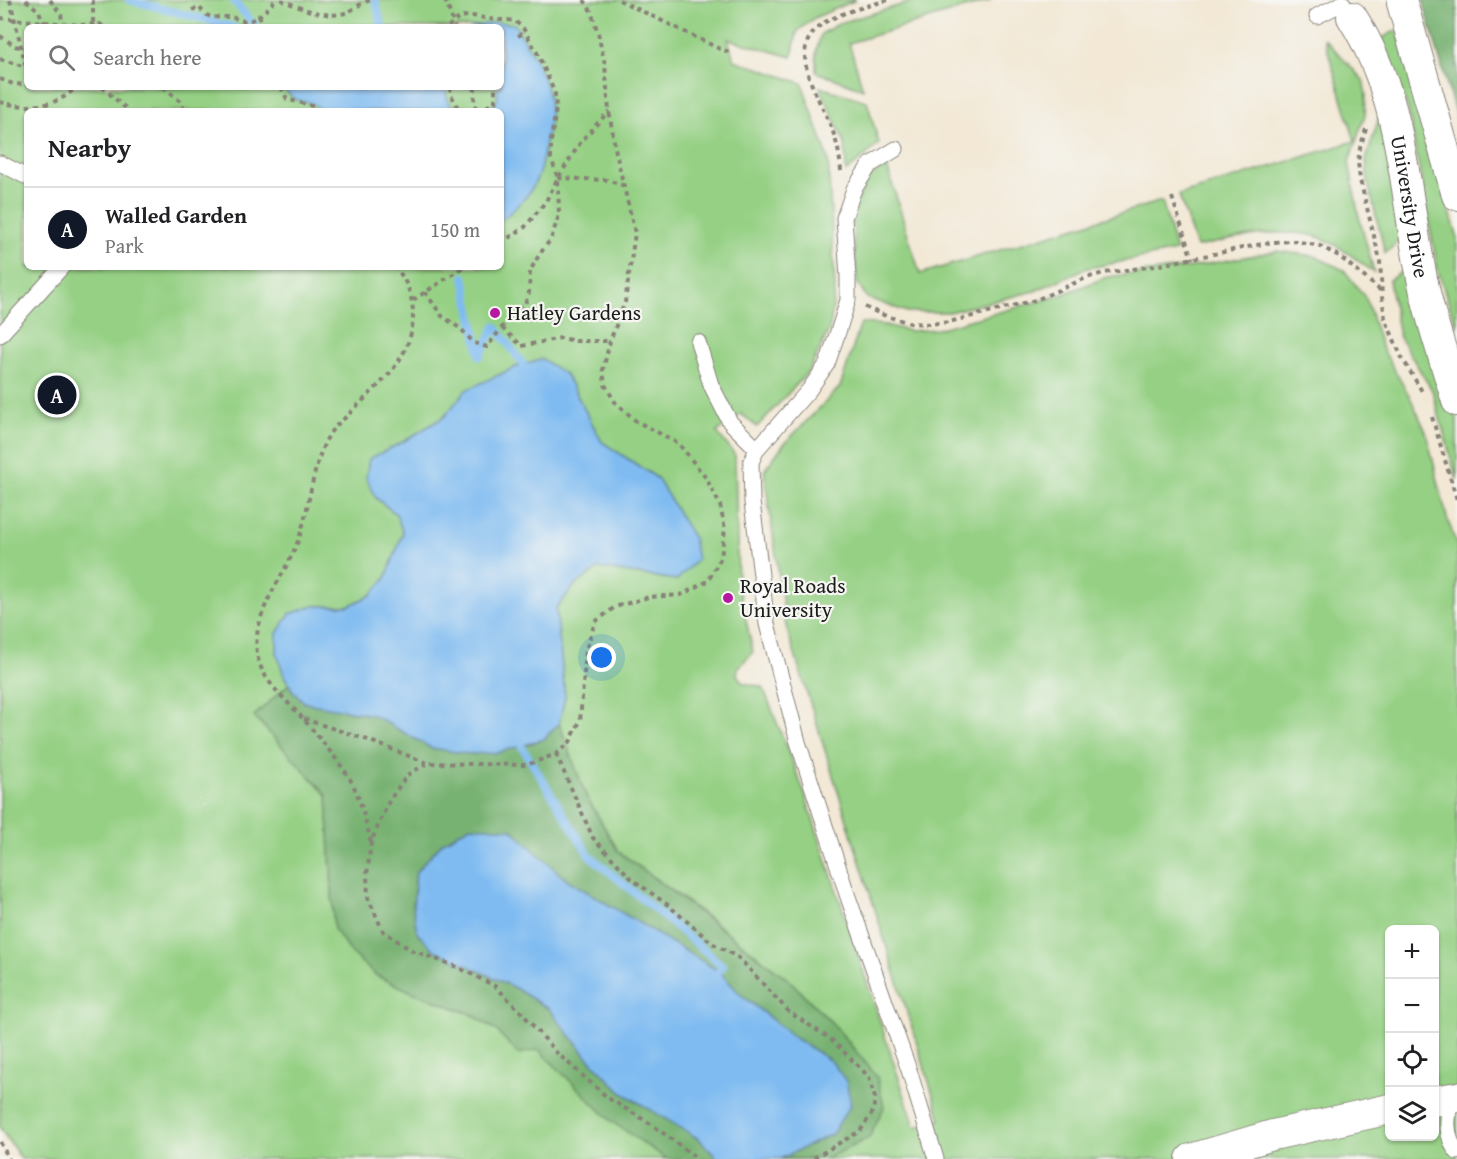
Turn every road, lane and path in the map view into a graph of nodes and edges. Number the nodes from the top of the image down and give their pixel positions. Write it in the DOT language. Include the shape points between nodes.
graph roads {
  1 [pos="10,0"];
  2 [pos="26,0"];
  3 [pos="50,0"];
  4 [pos="93,0"];
  5 [pos="196,0"];
  6 [pos="275,0"];
  7 [pos="281,0"];
  8 [pos="369,0"];
  9 [pos="445,0"];
  10 [pos="585,0"];
  11 [pos="619,0"];
  12 [pos="888,0"];
  13 [pos="361,1"];
  14 [pos="1402,2"];
  15 [pos="199,8"];
  16 [pos="1339,9"];
  17 [pos="192,10"];
  18 [pos="259,15"];
  19 [pos="0,18"];
  20 [pos="15,19"];
  21 [pos="45,24"];
  22 [pos="63,24"];
  23 [pos="93,24"];
  24 [pos="261,24"];
  25 [pos="455,24"];
  26 [pos="525,32"];
  27 [pos="0,36"];
  28 [pos="518,36"];
  29 [pos="21,48"];
  30 [pos="24,48"];
  31 [pos="732,53"];
  32 [pos="0,59"];
  33 [pos="24,59"];
  34 [pos="24,66"];
  35 [pos="0,79"];
  36 [pos="24,86"];
  37 [pos="73,90"];
  38 [pos="105,90"];
  39 [pos="167,90"];
  40 [pos="282,90"];
  41 [pos="450,90"];
  42 [pos="475,90"];
  43 [pos="495,90"];
  44 [pos="0,102"];
  45 [pos="304,105"];
  46 [pos="126,108"];
  47 [pos="184,108"];
  48 [pos="304,108"];
  49 [pos="314,108"];
  50 [pos="458,108"];
  51 [pos="477,108"];
  52 [pos="484,108"];
  53 [pos="609,111"];
  54 [pos="896,149"];
  55 [pos="0,163"];
  56 [pos="24,175"];
  57 [pos="558,178"];
  58 [pos="625,186"];
  59 [pos="1457,195"];
  60 [pos="1172,198"];
  61 [pos="844,218"];
  62 [pos="504,241"];
  63 [pos="1192,258"];
  64 [pos="59,270"];
  65 [pos="397,270"];
  66 [pos="455,270"];
  67 [pos="1381,291"];
  68 [pos="425,292"];
  69 [pos="413,300"];
  70 [pos="848,300"];
  71 [pos="501,331"];
  72 [pos="0,335"];
  73 [pos="610,341"];
  74 [pos="698,342"];
  75 [pos="1457,401"];
  76 [pos="757,449"];
  77 [pos="303,719"];
  78 [pos="556,754"];
  79 [pos="428,763"];
  80 [pos="371,842"];
  81 [pos="1448,1099"];
  82 [pos="1385,1110"];
  83 [pos="0,1142"];
  84 [pos="1457,1152"];
  85 [pos="9,1159"];
  86 [pos="698,1159"];
  87 [pos="812,1159"];
  88 [pos="936,1159"];
  89 [pos="1191,1159"];
  1 -- 20 [label="path"];
  2 -- 21 [label="path" via="39,11"];
  3 -- 22 [label="path" via="61,14"];
  4 -- 23 [label="path"];
  5 -- 15 [label="path"];
  6 -- 18 [label="path"];
  7 -- 13 [label="path" via="324,13 346,13"];
  8 -- 13 [label="path"];
  9 -- 25 [label="path"];
  10 -- 53 [label="path" via="605,65"];
  11 -- 31 [label="path"];
  12 -- 61 [label="path" via="827,21 806,44 807,72 838,147"];
  14 -- 16 [label="street" via="1390,19 1371,25"];
  14 -- 59 [label="street, University Drive"];
  15 -- 17 [label="path"];
  15 -- 18 [label="path" via="207,17 215,18 248,21"];
  16 -- 75 [label="street, University Drive" via="1368,42 1393,109 1420,270"];
  18 -- 24 [label="path"];
  19 -- 20 [label="path"];
  20 -- 21 [label="path"];
  20 -- 29 [label="path"];
  25 -- 26 [label="path" via="466,16 477,15 515,21"];
  26 -- 28 [label="path"];
  26 -- 57 [label="path" via="555,94 551,158"];
  27 -- 29 [label="path"];
  29 -- 30 [label="path"];
  29 -- 33 [label="path"];
  32 -- 34 [label="path"];
  35 -- 36 [label="path"];
  37 -- 44 [label="path" via="54,102 17,106"];
  38 -- 46 [label="path"];
  39 -- 47 [label="path"];
  40 -- 45 [label="path" via="287,99"];
  41 -- 50 [label="path"];
  42 -- 51 [label="path"];
  43 -- 52 [label="path" via="495,102"];
  45 -- 48 [label="path"];
  45 -- 49 [label="path"];
  53 -- 57 [label="path" via="582,140"];
  53 -- 58 [label="path"];
  54 -- 61 [label="lane" via="870,165 854,189"];
  55 -- 56 [label="lane"];
  57 -- 58 [label="path" via="607,180"];
  57 -- 62 [label="path" via="525,227"];
  57 -- 71 [label="path" via="559,215 551,239 530,271 525,304"];
  58 -- 73 [label="path" via="635,234 625,302"];
  60 -- 63 [label="path"];
  61 -- 70 [label="lane"];
  63 -- 67 [label="path" via="1295,241 1320,246 1339,256"];
  63 -- 70 [label="path" via="1104,273 1036,300 949,322 910,323"];
  64 -- 72 [label="lane"];
  65 -- 69 [label="path"];
  66 -- 68 [label="path"];
  68 -- 69 [label="path"];
  68 -- 71 [label="path" via="442,316 482,345"];
  69 -- 77 [label="path" via="409,346 392,371 329,434 315,471 300,535 258,626 256,652 262,672"];
  70 -- 76 [label="lane" via="827,364"];
  71 -- 73 [label="path" via="522,346 561,338"];
  73 -- 78 [label="path" via="603,370 605,385 615,402 636,421 678,443 706,478 720,505 725,529 721,556 708,581 681,595 649,597 615,607 595,622 586,650 580,721 570,742"];
  74 -- 76 [label="lane" via="711,385 730,422"];
  76 -- 88 [label="lane" via="751,462 752,502 767,624 801,753"];
  77 -- 79 [label="path"];
  77 -- 80 [label="path" via="348,776 359,798"];
  78 -- 79 [label="path" via="527,765"];
  78 -- 87 [label="path" via="593,838 633,880 712,943 739,958 789,1012 832,1040 869,1077 873,1112 860,1131"];
  79 -- 80 [label="path" via="407,775 389,801"];
  80 -- 86 [label="path" via="368,898 383,931 411,950 495,986 557,1053 608,1098"];
  81 -- 84 [label="lane" via="1450,1138"];
  82 -- 89 [label="street"];
  83 -- 85 [label="path"];
}
